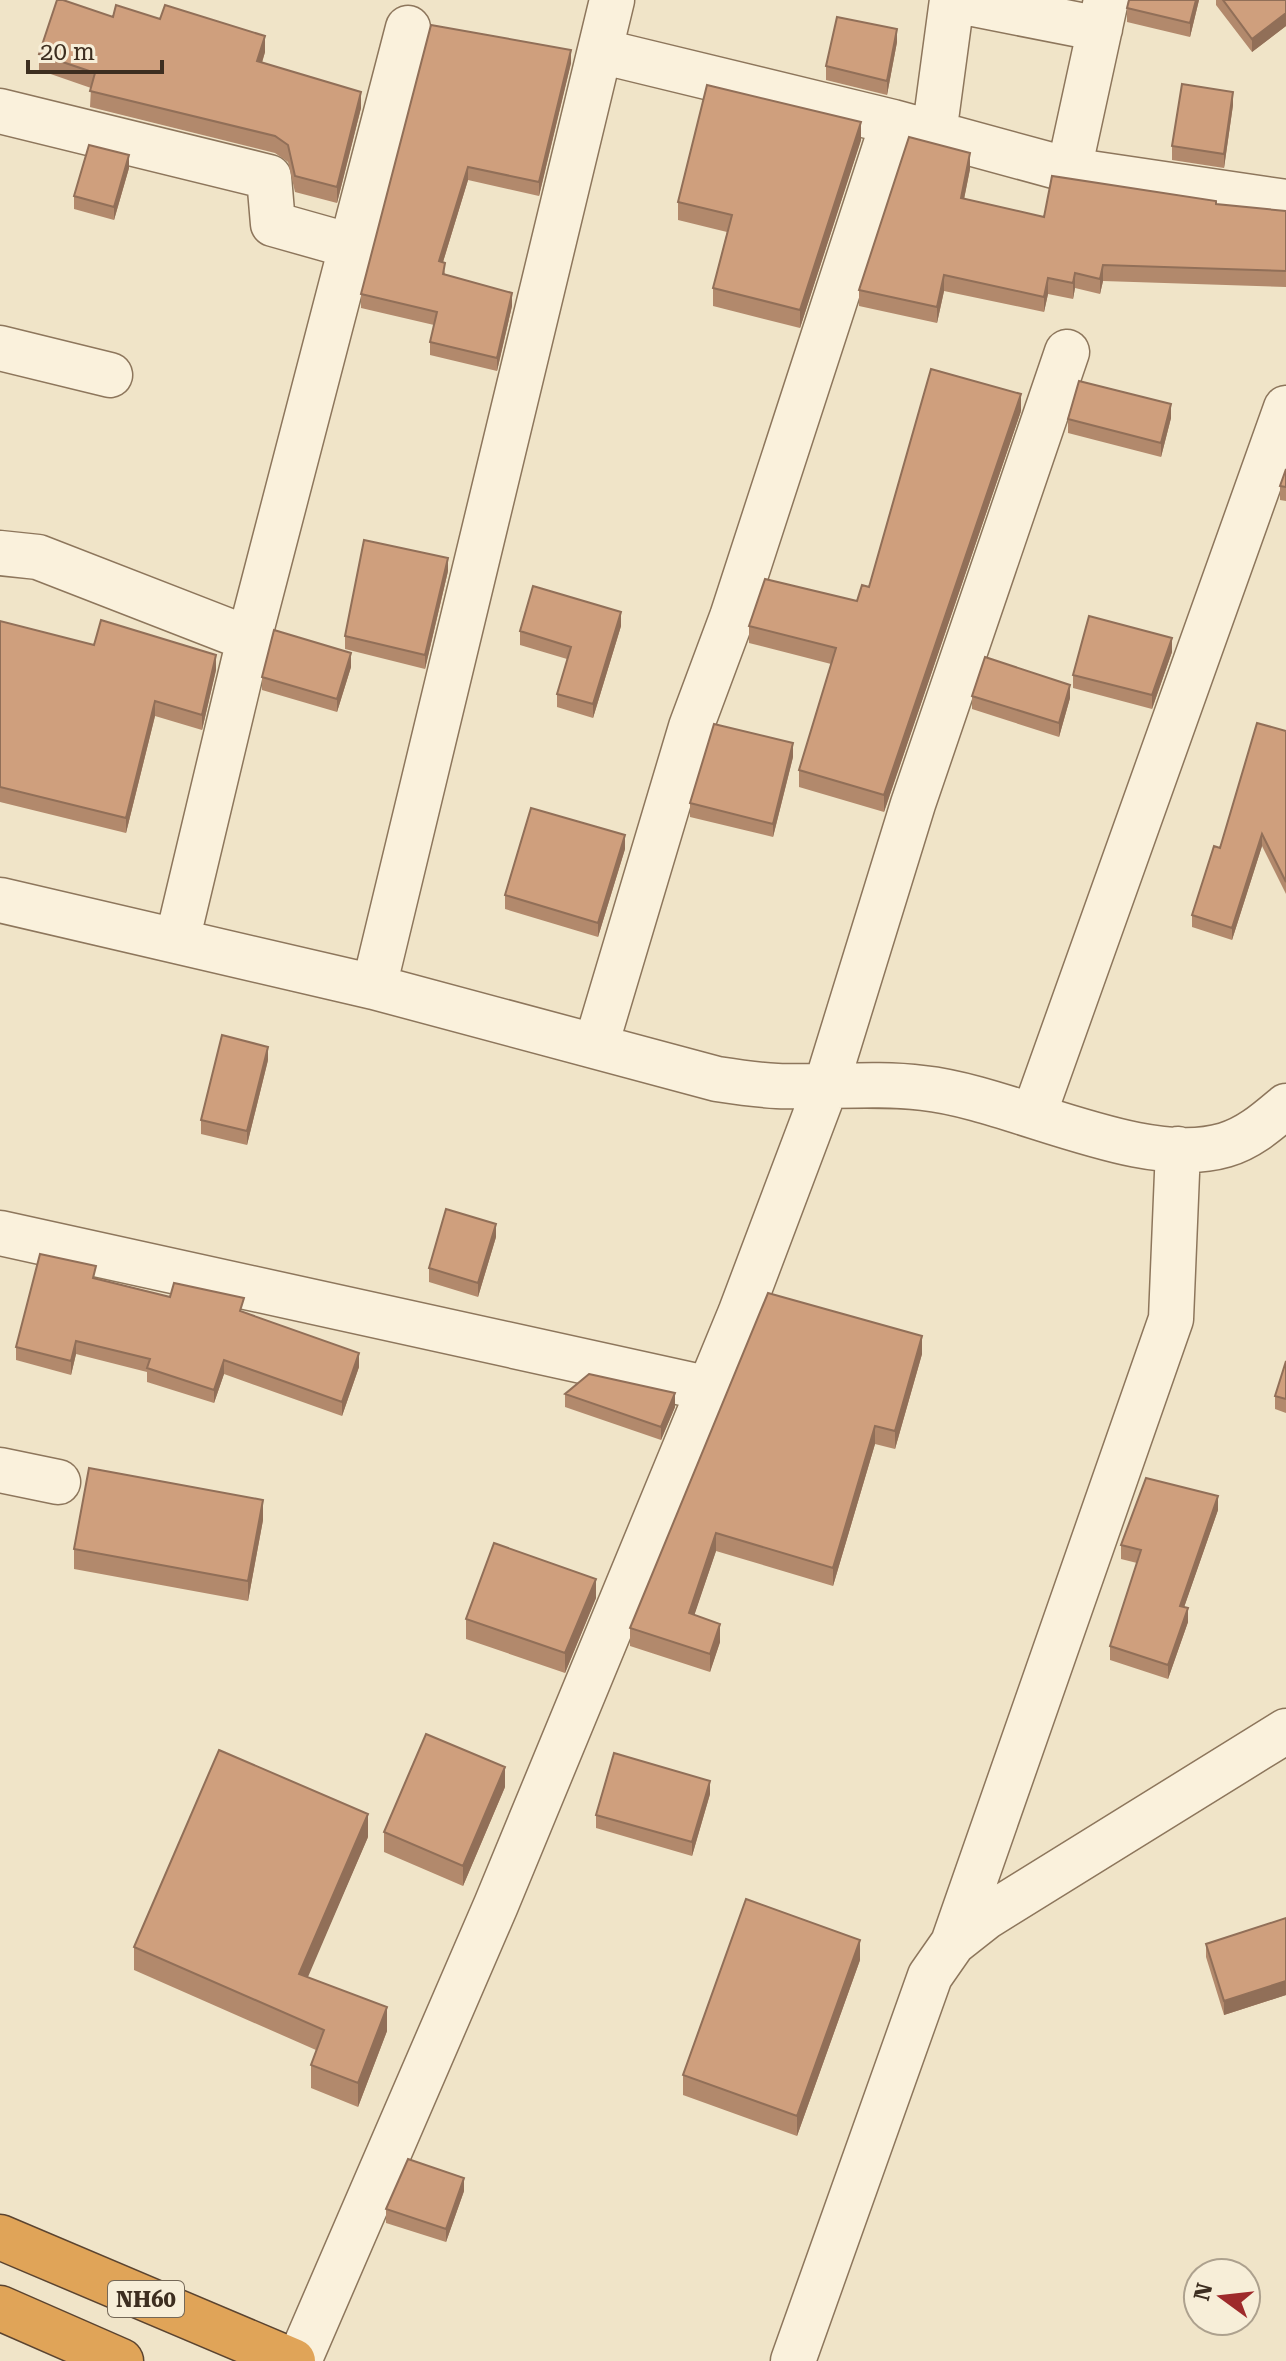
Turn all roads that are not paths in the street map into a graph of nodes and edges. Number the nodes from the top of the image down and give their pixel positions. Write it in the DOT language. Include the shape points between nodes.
graph roads {
  1 [pos="612,0"];
  2 [pos="952,0"];
  3 [pos="1103,14"];
  4 [pos="408,28"];
  5 [pos="600,51"];
  6 [pos="0,111"];
  7 [pos="893,122"];
  8 [pos="934,134"];
  9 [pos="1069,170"];
  10 [pos="1286,202"];
  11 [pos="351,246"];
  12 [pos="0,348"];
  13 [pos="1067,352"];
  14 [pos="110,375"];
  15 [pos="1286,408"];
  16 [pos="0,553"];
  17 [pos="249,639"];
  18 [pos="0,900"];
  19 [pos="177,941"];
  20 [pos="374,987"];
  21 [pos="596,1045"];
  22 [pos="826,1086"];
  23 [pos="1286,1106"];
  24 [pos="1034,1114"];
  25 [pos="1178,1149"];
  26 [pos="0,1233"];
  27 [pos="710,1389"];
  28 [pos="0,1470"];
  29 [pos="58,1482"];
  30 [pos="1286,1731"];
  31 [pos="953,1943"];
  32 [pos="0,2237"];
  33 [pos="0,2308"];
  34 [pos="121,2361"];
  35 [pos="296,2361"];
  36 [pos="793,2361"];
  1 -- 5 [label="street"];
  2 -- 3 [label="street"];
  2 -- 8 [label="street"];
  3 -- 9 [label="street"];
  4 -- 11 [label="street"];
  5 -- 7 [label="street"];
  5 -- 20 [label="street"];
  6 -- 11 [label="street" via="269,177 273,224"];
  7 -- 8 [label="street"];
  7 -- 21 [label="street" via="732,617 691,727"];
  8 -- 9 [label="street"];
  9 -- 10 [label="street"];
  11 -- 17 [label="street"];
  12 -- 14 [label="street"];
  13 -- 22 [label="street" via="913,804"];
  15 -- 24 [label="street"];
  16 -- 17 [label="street" via="38,557"];
  17 -- 19 [label="street"];
  18 -- 19 [label="street"];
  19 -- 20 [label="street"];
  20 -- 21 [label="street"];
  21 -- 22 [label="street" via="717,1079"];
  22 -- 24 [label="street" via="927,1088"];
  22 -- 27 [label="street"];
  23 -- 25 [label="street" via="1259,1129 1224,1145"];
  24 -- 25 [label="street" via="1123,1142"];
  25 -- 31 [label="street" via="1171,1319"];
  26 -- 27 [label="street"];
  27 -- 35 [label="street" via="502,1890"];
  28 -- 29 [label="street"];
  30 -- 31 [label="street" via="986,1917"];
  31 -- 36 [label="street" via="930,1976"];
  32 -- 35 [label="highway, NH60"];
  33 -- 34 [label="highway, NH60"];
}
